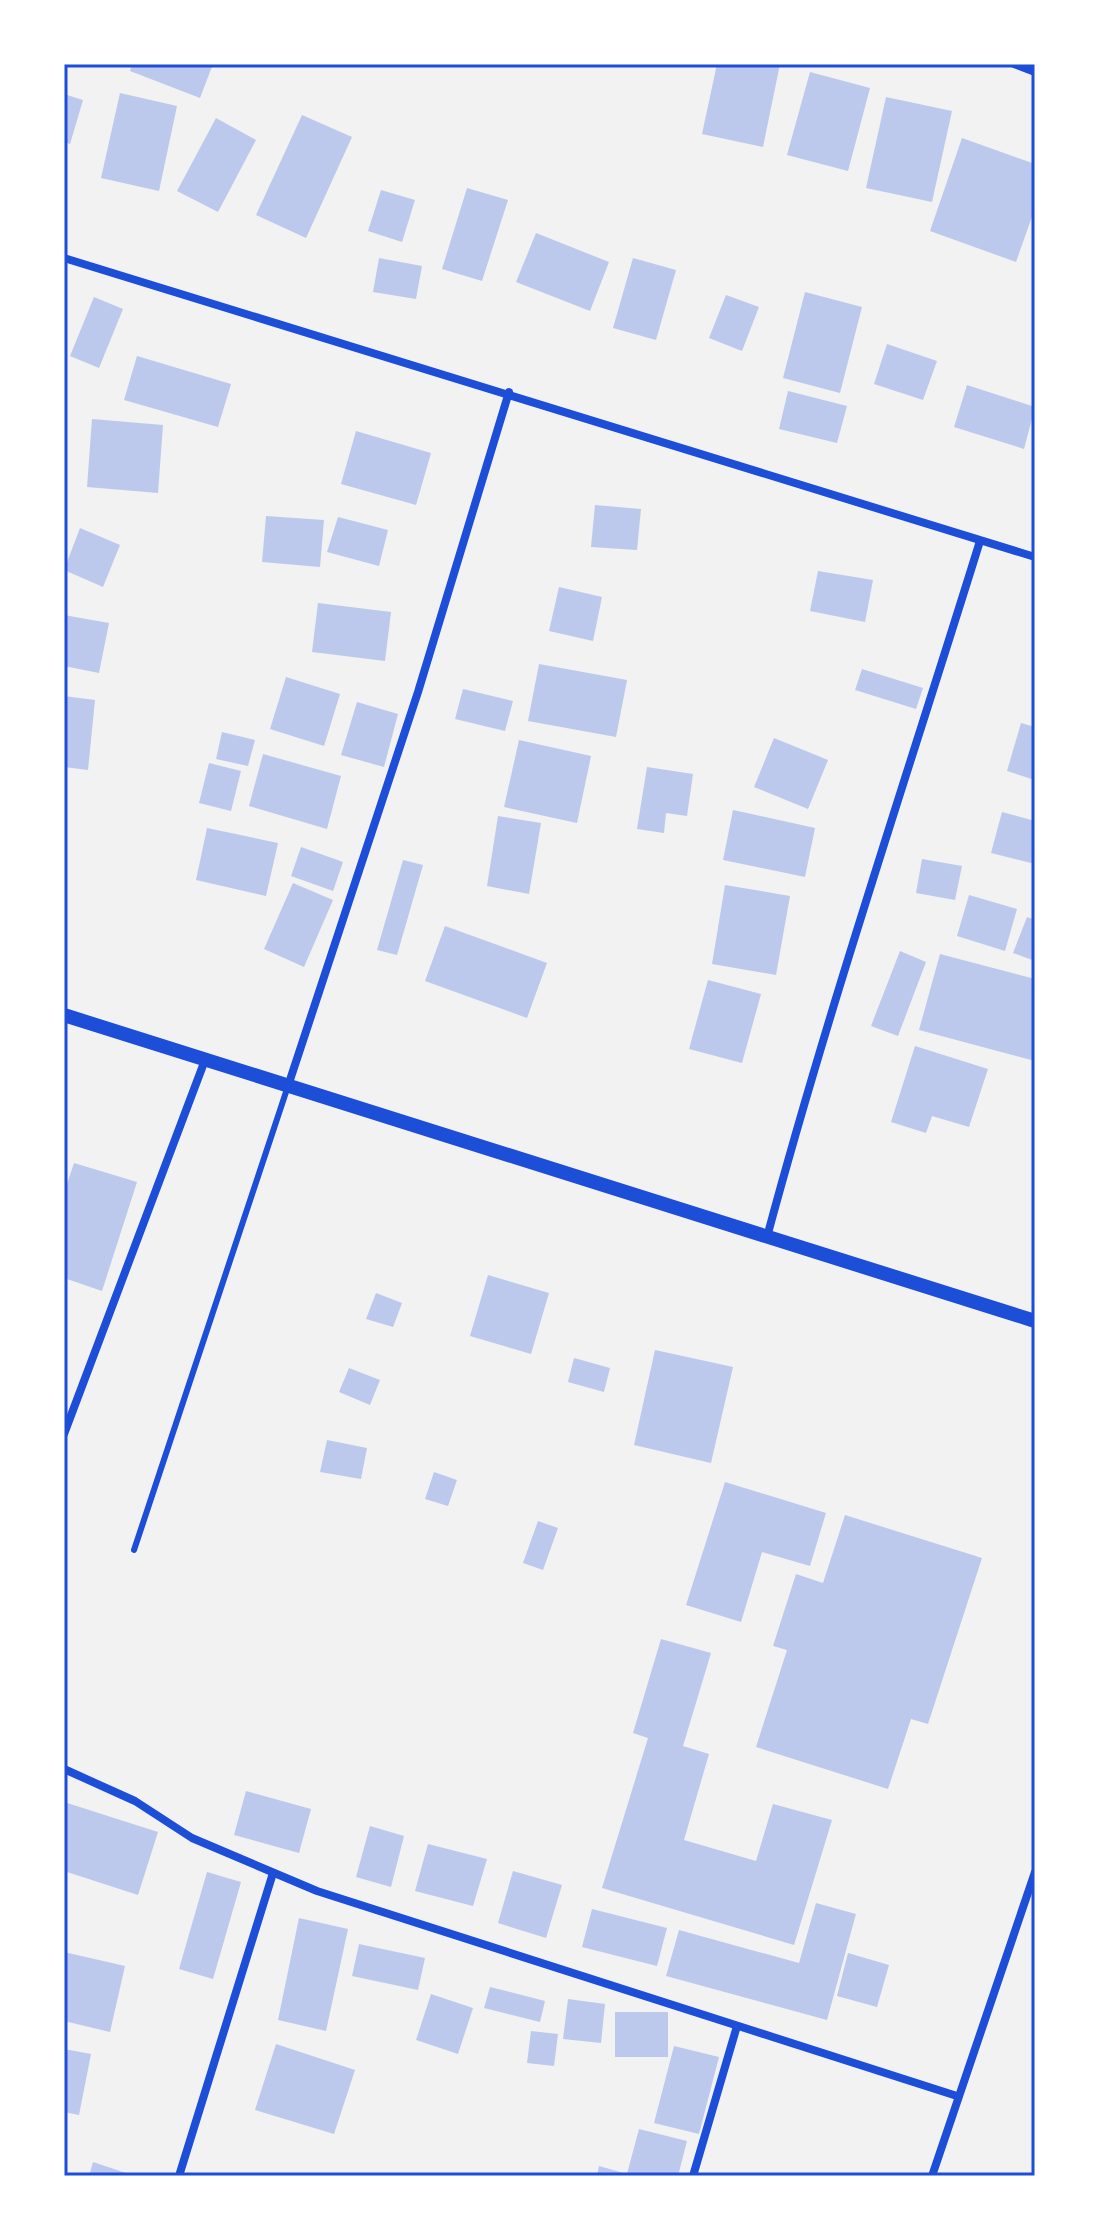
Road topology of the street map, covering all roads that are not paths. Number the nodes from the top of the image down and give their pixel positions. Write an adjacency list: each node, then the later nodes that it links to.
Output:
1 (1014, 64): 2 (street)
2 (1035, 72)
3 (64, 258): 4 (street)
4 (509, 392): 5 (street); 9 (street)
5 (980, 541): 6 (street); 10 (street)
6 (1035, 557)
7 (64, 1015): 8 (street)
8 (205, 1060): 9 (street); 12 (street)
9 (288, 1086): 10 (street); 13 (lane)
10 (766, 1237): 11 (street)
11 (1035, 1321)
12 (64, 1434)
13 (134, 1550)
14 (64, 1769): 16 (street)
15 (1035, 1872): 17 (street)
16 (273, 1873): 18 (street); 20 (street)
17 (1032, 1894): 19 (street)
18 (737, 2026): 19 (street); 21 (street)
19 (957, 2096): 22 (street)
20 (179, 2176)
21 (693, 2176)
22 (932, 2176)

